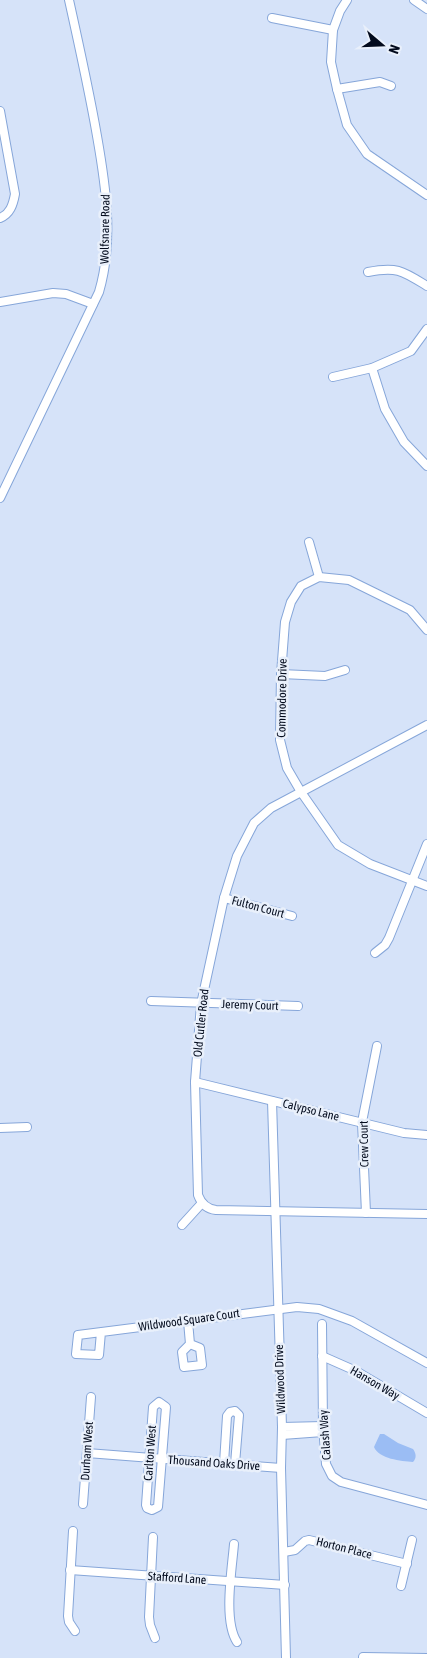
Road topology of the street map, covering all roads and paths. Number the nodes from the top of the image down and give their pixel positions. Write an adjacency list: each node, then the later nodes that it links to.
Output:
1 (69, 0): 15 (street, Wolfsnare Road)
2 (347, 0): 6 (street)
3 (414, 0): 4 (street)
4 (427, 9)
5 (272, 18): 6 (street)
6 (333, 30): 8 (street)
7 (391, 86): 8 (street)
8 (337, 89): 10 (street)
9 (0, 111): 11 (street)
10 (427, 195)
11 (0, 218)
12 (368, 272): 13 (street)
13 (427, 286)
14 (0, 302): 15 (street)
15 (93, 304): 20 (street, Wolfsnare Road)
16 (427, 329): 17 (street)
17 (372, 368): 18 (street); 19 (street)
18 (333, 377)
19 (427, 466)
20 (0, 498)
21 (309, 542): 22 (street)
22 (319, 576): 23 (street); 25 (street, Commodore Drive)
23 (427, 630)
24 (346, 670): 25 (street)
25 (281, 674): 27 (street, Commodore Drive)
26 (427, 725): 27 (street, Old Cutler Road)
27 (301, 792): 29 (street, Commodore Drive); 31 (street, Old Cutler Road)
28 (427, 844): 29 (street)
29 (413, 881): 30 (street, Commodore Drive); 33 (street)
30 (427, 886)
31 (224, 898): 32 (street, Fulton Court); 35 (street, Old Cutler Road)
32 (292, 916)
33 (375, 953)
34 (151, 1001): 35 (street, Jeremy Court)
35 (201, 1004): 36 (street, Jeremy Court); 38 (street, Old Cutler Road)
36 (298, 1006)
37 (377, 1046): 40 (street, Crew Court)
38 (195, 1082): 39 (street, Calypso Lane); 44 (street, Old Cutler Road)
39 (272, 1101): 40 (street, Calypso Lane); 45 (street, Wildwood Drive)
40 (362, 1122): 43 (street, Calypso Lane); 46 (street, Crew Court)
41 (27, 1127): 42 (street)
42 (0, 1128)
43 (427, 1135)
44 (202, 1203): 45 (street); 48 (street)
45 (275, 1211): 46 (street); 49 (street, Wildwood Drive)
46 (366, 1213): 47 (street)
47 (427, 1214)
48 (182, 1225)
49 (277, 1308): 50 (street, Wildwood Square Court); 55 (street, Wildwood Square Court); 59 (street, Wildwood Drive)
50 (188, 1321): 52 (street, Wildwood Square Court); 53 (street)
51 (322, 1324): 54 (street, Calash Way)
52 (101, 1332)
53 (190, 1344)
54 (322, 1356): 57 (street, Hanson Way); 58 (street, Calash Way)
55 (427, 1363)
56 (90, 1397): 60 (street, Durham West)
57 (427, 1413)
58 (323, 1429): 59 (street); 67 (street, Calash Way)
59 (282, 1431): 65 (street, Wildwood Drive)
60 (86, 1453): 61 (street, Thousand Oaks Drive); 66 (street, Durham West)
61 (149, 1458): 62 (street, Thousand Oaks Drive); 62 (street, Carlton West); 62 (street, Carlton West)
62 (162, 1459): 63 (street, Thousand Oaks Drive)
63 (224, 1463): 64 (street, Thousand Oaks Drive); 64 (street)
64 (235, 1464): 65 (street, Thousand Oaks Drive)
65 (281, 1468): 72 (street, Wildwood Drive)
66 (83, 1504)
67 (427, 1504)
68 (73, 1531): 74 (street)
69 (153, 1537): 75 (street)
70 (412, 1540): 73 (street)
71 (234, 1544): 76 (street)
72 (284, 1552): 73 (street, Horton Place); 77 (street, Wildwood Drive)
73 (406, 1564): 78 (street)
74 (70, 1570): 75 (street, Stafford Lane); 79 (street)
75 (150, 1576): 76 (street, Stafford Lane); 80 (street)
76 (232, 1582): 77 (street, Stafford Lane); 81 (street)
77 (285, 1585): 82 (street, Wildwood Drive)
78 (401, 1586)
79 (75, 1631)
80 (155, 1638)
81 (237, 1642)
82 (286, 1658)
83 (363, 1658): 84 (street)
84 (427, 1658)

